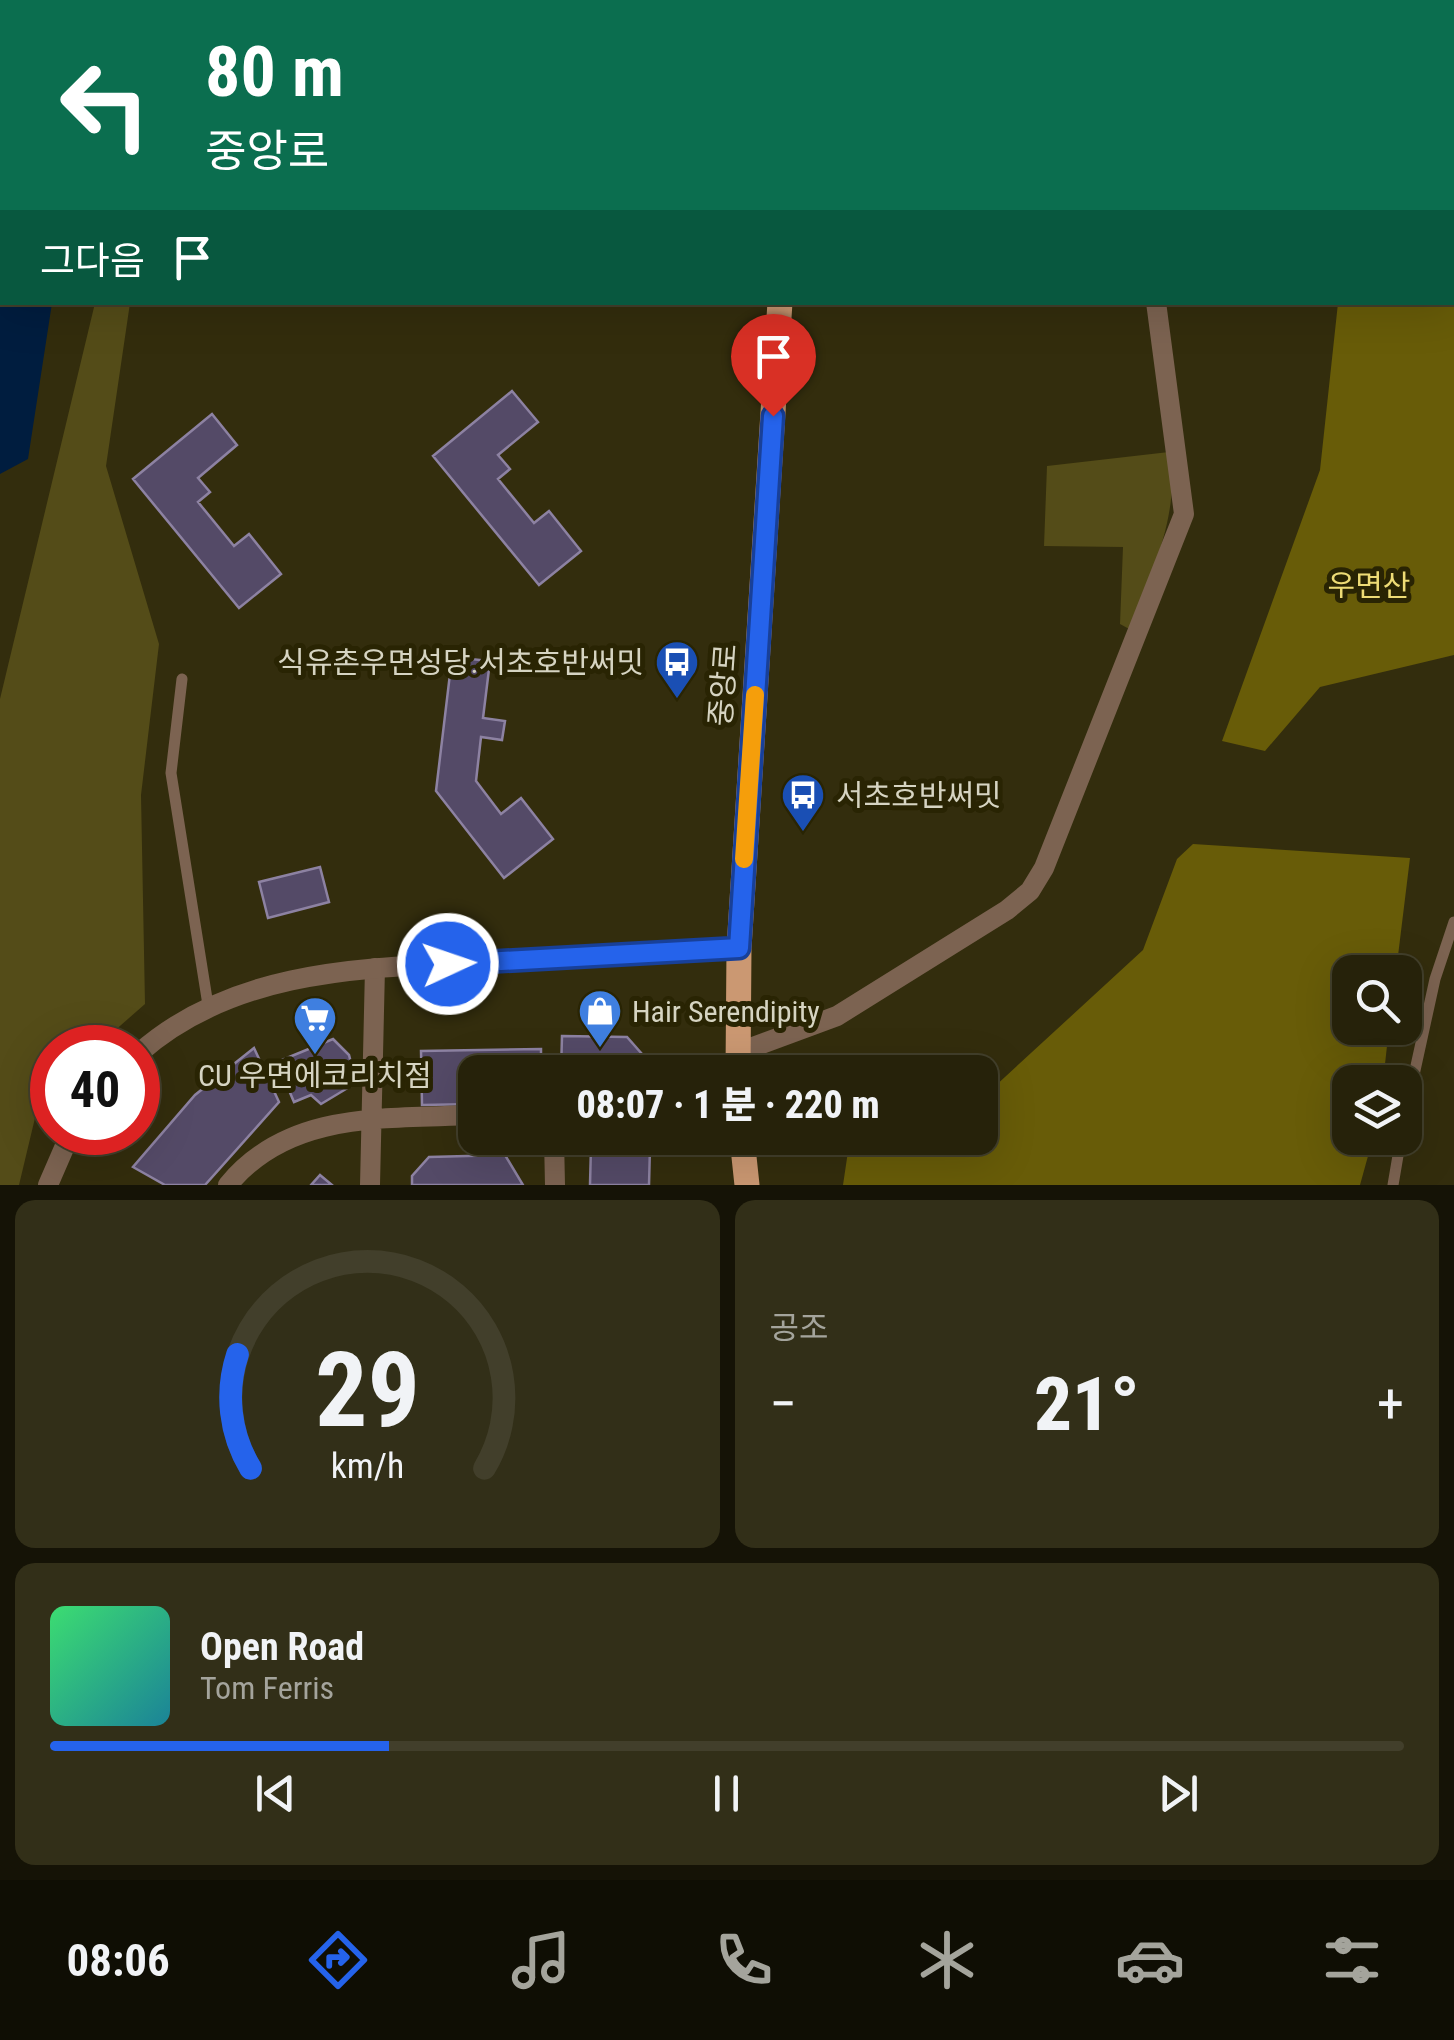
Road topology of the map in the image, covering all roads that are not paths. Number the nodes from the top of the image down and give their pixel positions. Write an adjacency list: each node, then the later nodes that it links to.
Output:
1 (780, 305): 5 (main road, 중앙로)
2 (1156, 305): 10 (street)
3 (182, 679): 7 (lane)
4 (1454, 922): 11 (lane)
5 (739, 948): 6 (street); 9 (main road, 중앙로)
6 (375, 968): 7 (street); 13 (street)
7 (208, 1005): 8 (street)
8 (160, 1039)
9 (738, 1055)
10 (755, 1055)
11 (1416, 1065)
12 (458, 1117): 13 (street)
13 (371, 1120): 19 (street); 20 (street)
14 (61, 1155): 18 (street)
15 (554, 1155): 21 (street)
16 (744, 1155): 22 (main road)
17 (1398, 1155): 23 (lane)
18 (48, 1185)
19 (228, 1185)
20 (370, 1185)
21 (555, 1185)
22 (748, 1185)
23 (1393, 1185)

